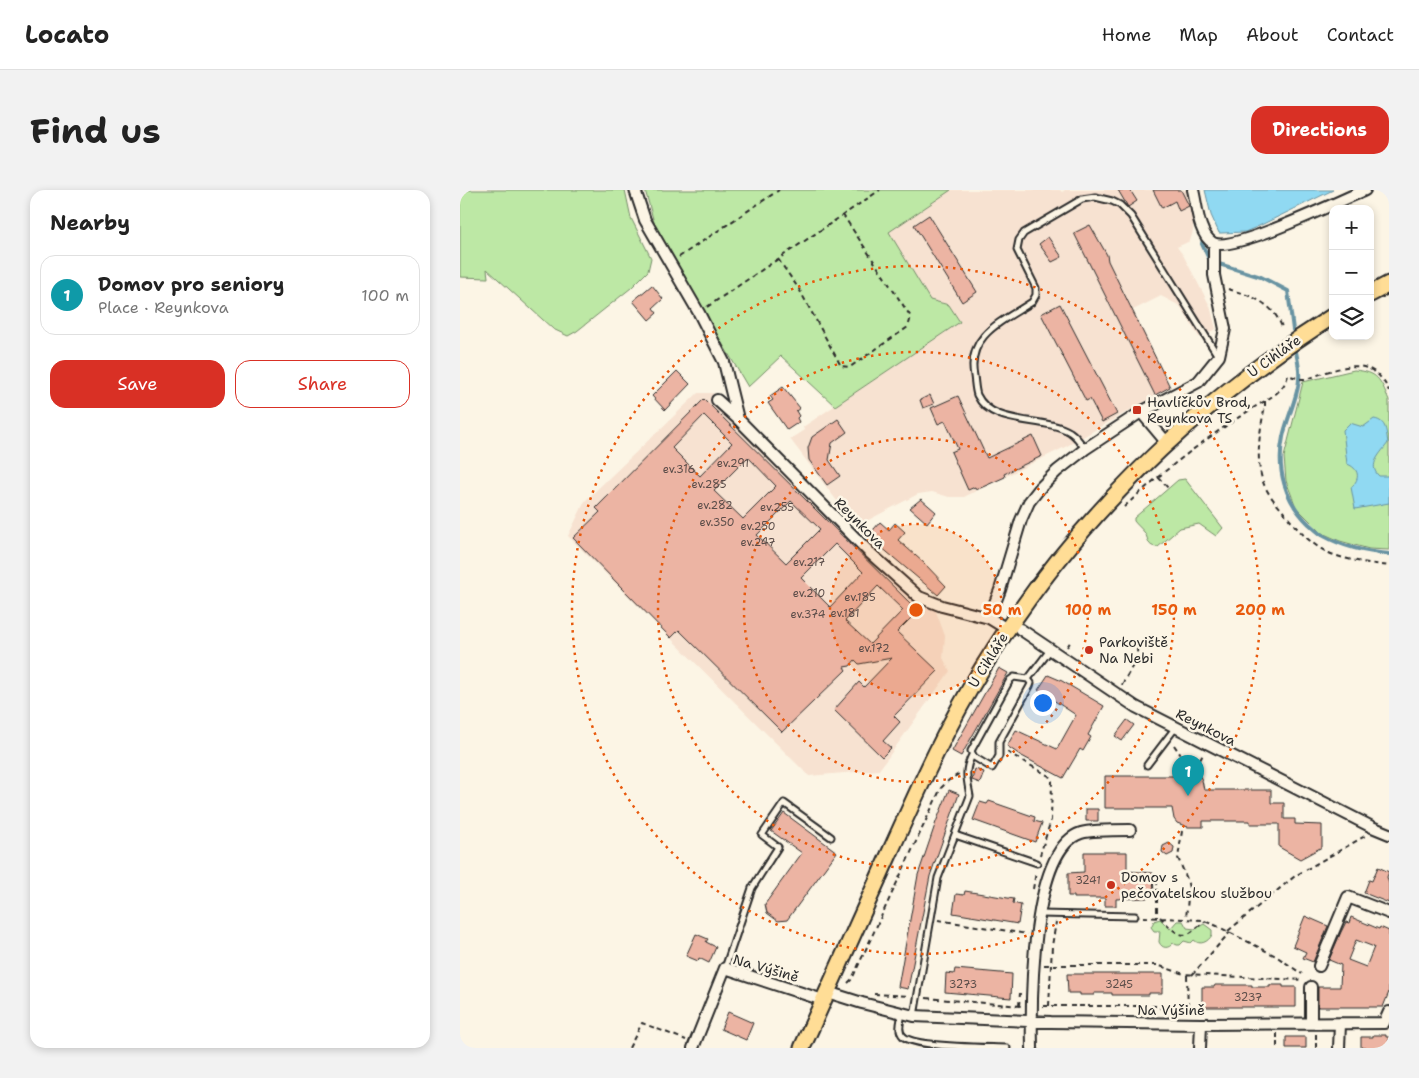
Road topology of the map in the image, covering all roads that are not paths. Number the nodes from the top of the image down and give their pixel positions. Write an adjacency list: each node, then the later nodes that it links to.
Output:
1 (635, 190): 11 (street)
2 (1193, 190): 4 (street)
3 (1366, 190): 4 (street)
4 (1214, 244): 8 (street)
5 (1389, 284): 6 (main road)
6 (1374, 292)
7 (1329, 319): 12 (main road, U Cihláře)
8 (1219, 356): 10 (street); 13 (lane)
9 (717, 400): 11 (street, Reynkova)
10 (1141, 412): 12 (street); 13 (street)
11 (738, 419): 14 (street, Reynkova)
12 (1167, 443): 15 (main road, U Cihláře)
13 (1085, 449): 14 (street)
14 (989, 618): 15 (street, Reynkova)
15 (1013, 629): 16 (street, Reynkova); 32 (main road, U Cihláře)
16 (1050, 649): 17 (lane); 18 (street, Reynkova)
17 (1028, 679): 19 (lane); 19 (lane)
18 (1176, 727): 20 (lane); 22 (street, Reynkova)
19 (972, 755): 23 (lane)
20 (1147, 765)
21 (1130, 830): 27 (street)
22 (1387, 831)
23 (955, 835): 25 (lane); 35 (lane)
24 (831, 837): 30 (lane)
25 (1037, 863)
26 (1389, 913): 29 (street)
27 (1040, 914): 28 (lane); 36 (street)
28 (1135, 916)
29 (1319, 966)
30 (725, 968): 32 (street, Na Výšině); 40 (street, Na Výšině)
31 (1307, 987): 37 (street)
32 (825, 996): 34 (street, Na Výšině); 42 (main road, U Cihláře)
33 (1389, 1012): 39 (street, Na Výšině)
34 (903, 1013): 35 (street, Na Výšině); 41 (lane)
35 (914, 1016): 36 (street, Na Výšině)
36 (1032, 1022): 38 (street, Na Výšině); 44 (street)
37 (1311, 1022): 38 (street, Na Výšině); 39 (street, Na Výšině)
38 (1201, 1024): 45 (street)
39 (1340, 1024): 46 (street)
40 (694, 1046)
41 (922, 1046): 43 (lane)
42 (802, 1048)
43 (1007, 1048)
44 (1032, 1048)
45 (1200, 1048)
46 (1339, 1048)

